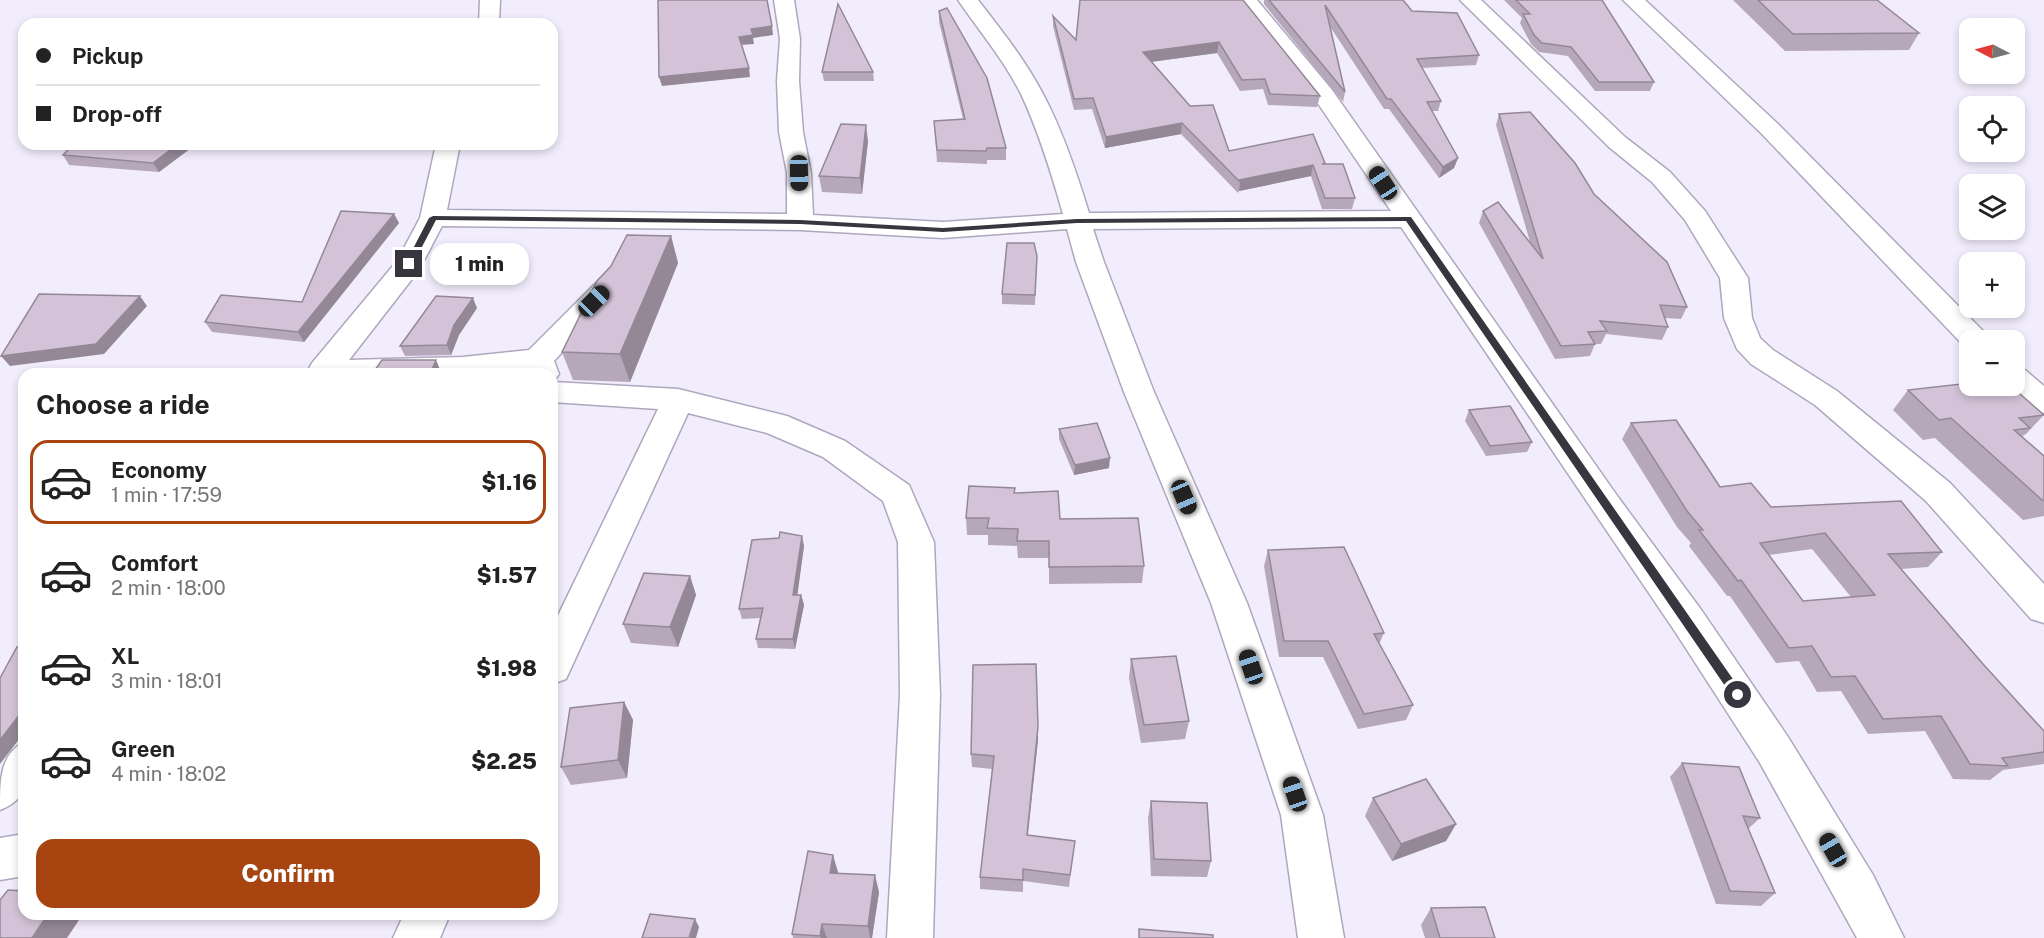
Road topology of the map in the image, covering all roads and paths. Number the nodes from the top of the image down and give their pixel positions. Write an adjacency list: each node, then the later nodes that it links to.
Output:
1 (490, 0): 7 (street)
2 (784, 0): 13 (street)
3 (968, 0): 12 (street)
4 (1247, 0): 10 (street)
5 (1470, 0): 22 (street)
6 (1633, 0): 14 (street)
7 (489, 18)
8 (447, 150): 9 (street)
9 (433, 218): 11 (street); 16 (street)
10 (1408, 219): 12 (street); 32 (street)
11 (641, 220): 13 (street); 15 (street)
12 (1077, 221): 13 (street); 31 (street)
13 (800, 222)
14 (1966, 330)
15 (541, 366): 17 (street)
16 (325, 368)
17 (435, 368)
18 (2025, 386): 21 (street)
19 (558, 392): 20 (street)
20 (678, 400): 23 (street); 30 (street)
21 (2044, 402)
22 (2044, 608)
23 (558, 655)
24 (18, 768): 25 (street)
25 (0, 791)
26 (18, 856): 27 (street)
27 (0, 859)
28 (424, 920): 29 (street)
29 (416, 938)
30 (910, 938)
31 (1321, 938)
32 (1881, 938)

